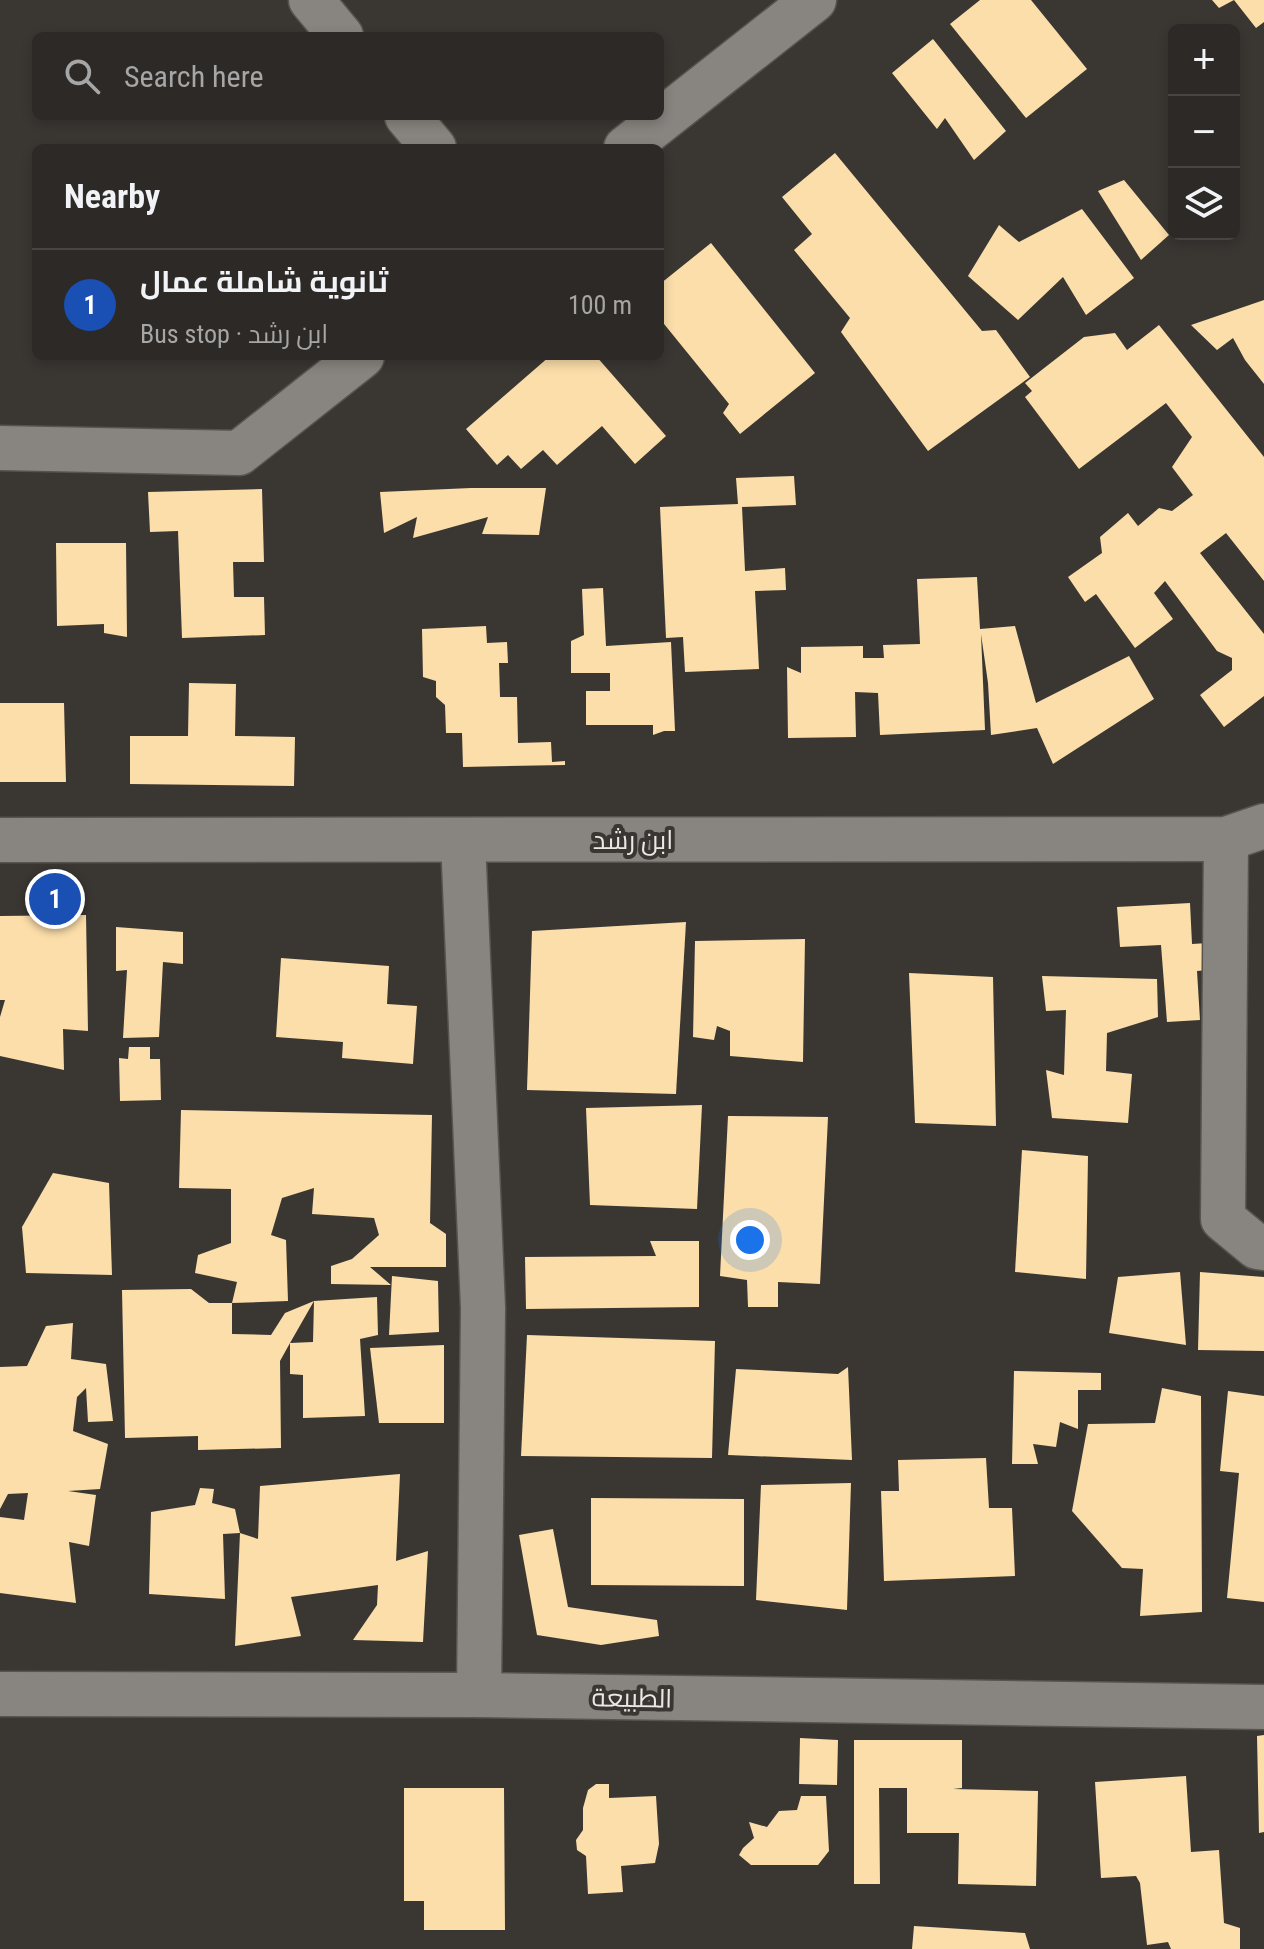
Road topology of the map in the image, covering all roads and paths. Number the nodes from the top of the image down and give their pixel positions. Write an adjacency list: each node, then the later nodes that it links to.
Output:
1 (311, 0): 3 (street)
2 (814, 0): 4 (street)
3 (338, 32)
4 (664, 118)
5 (410, 120): 7 (street)
6 (662, 120): 8 (street)
7 (431, 144)
8 (631, 144)
9 (357, 360): 10 (street)
10 (0, 448)
11 (1245, 833): 13 (street, ابن رشد); 14 (street)
12 (0, 840): 13 (street, ابن رشد)
13 (463, 840): 16 (street)
14 (1264, 1248)
15 (0, 1694): 16 (street, الطبيعة)
16 (479, 1695): 17 (street, الطبيعة)
17 (1264, 1707)

